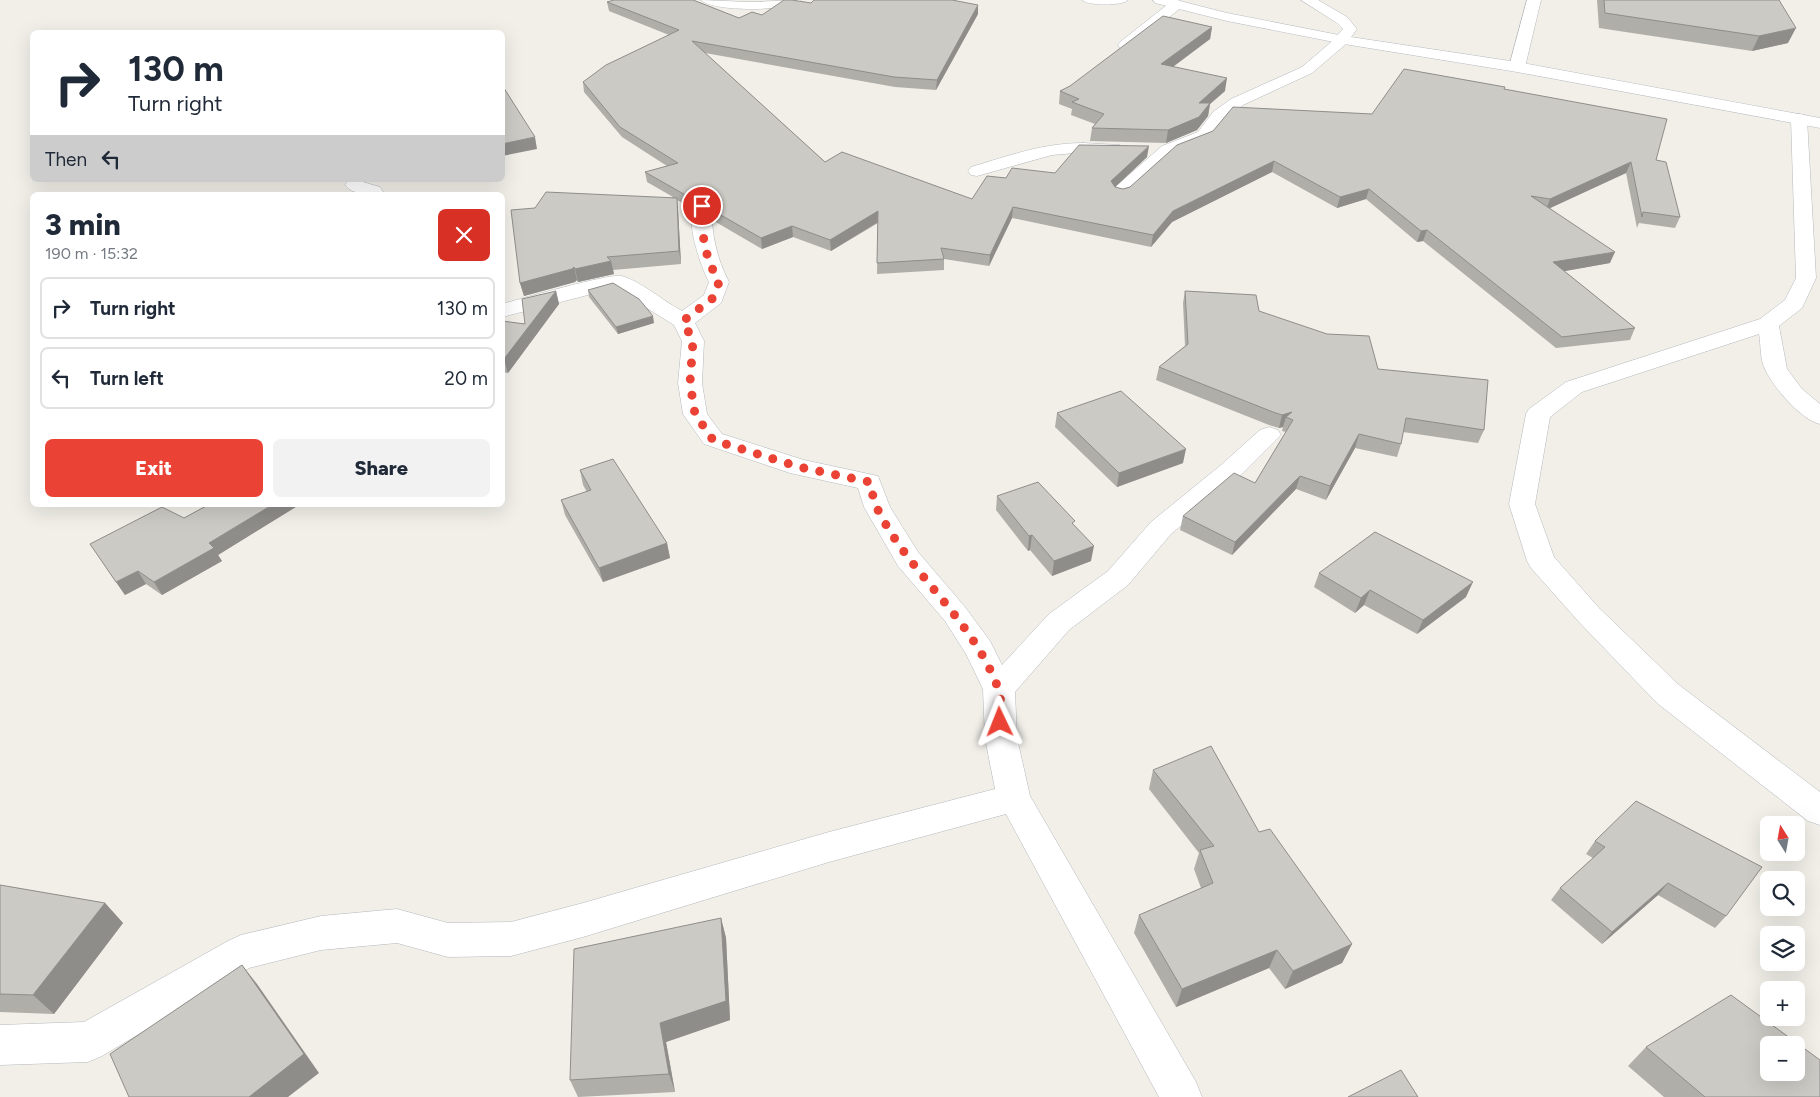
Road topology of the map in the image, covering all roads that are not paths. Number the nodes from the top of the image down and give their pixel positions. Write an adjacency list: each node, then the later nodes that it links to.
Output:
1 (708, 0): 2 (street)
2 (794, 0)
3 (1089, 0): 4 (street)
4 (1121, 0)
5 (1160, 0): 8 (street)
6 (1308, 0): 9 (street)
7 (1534, 0): 11 (street)
8 (1177, 4): 9 (street); 10 (street)
9 (1344, 40): 11 (street); 14 (street)
10 (1116, 52)
11 (1517, 67): 12 (street)
12 (1799, 119): 13 (street); 22 (street)
13 (1820, 123)
14 (1168, 150): 15 (street); 18 (street)
15 (977, 172)
16 (354, 186): 17 (street)
17 (374, 192)
18 (1121, 192)
19 (702, 206): 21 (street)
20 (505, 310): 21 (street)
21 (683, 321): 25 (street)
22 (1768, 324): 23 (street); 27 (street)
23 (1820, 417)
24 (1269, 435): 25 (street)
25 (999, 690): 26 (street)
26 (1014, 798): 28 (street); 29 (street)
27 (1820, 811)
28 (0, 1045)
29 (1181, 1097)

